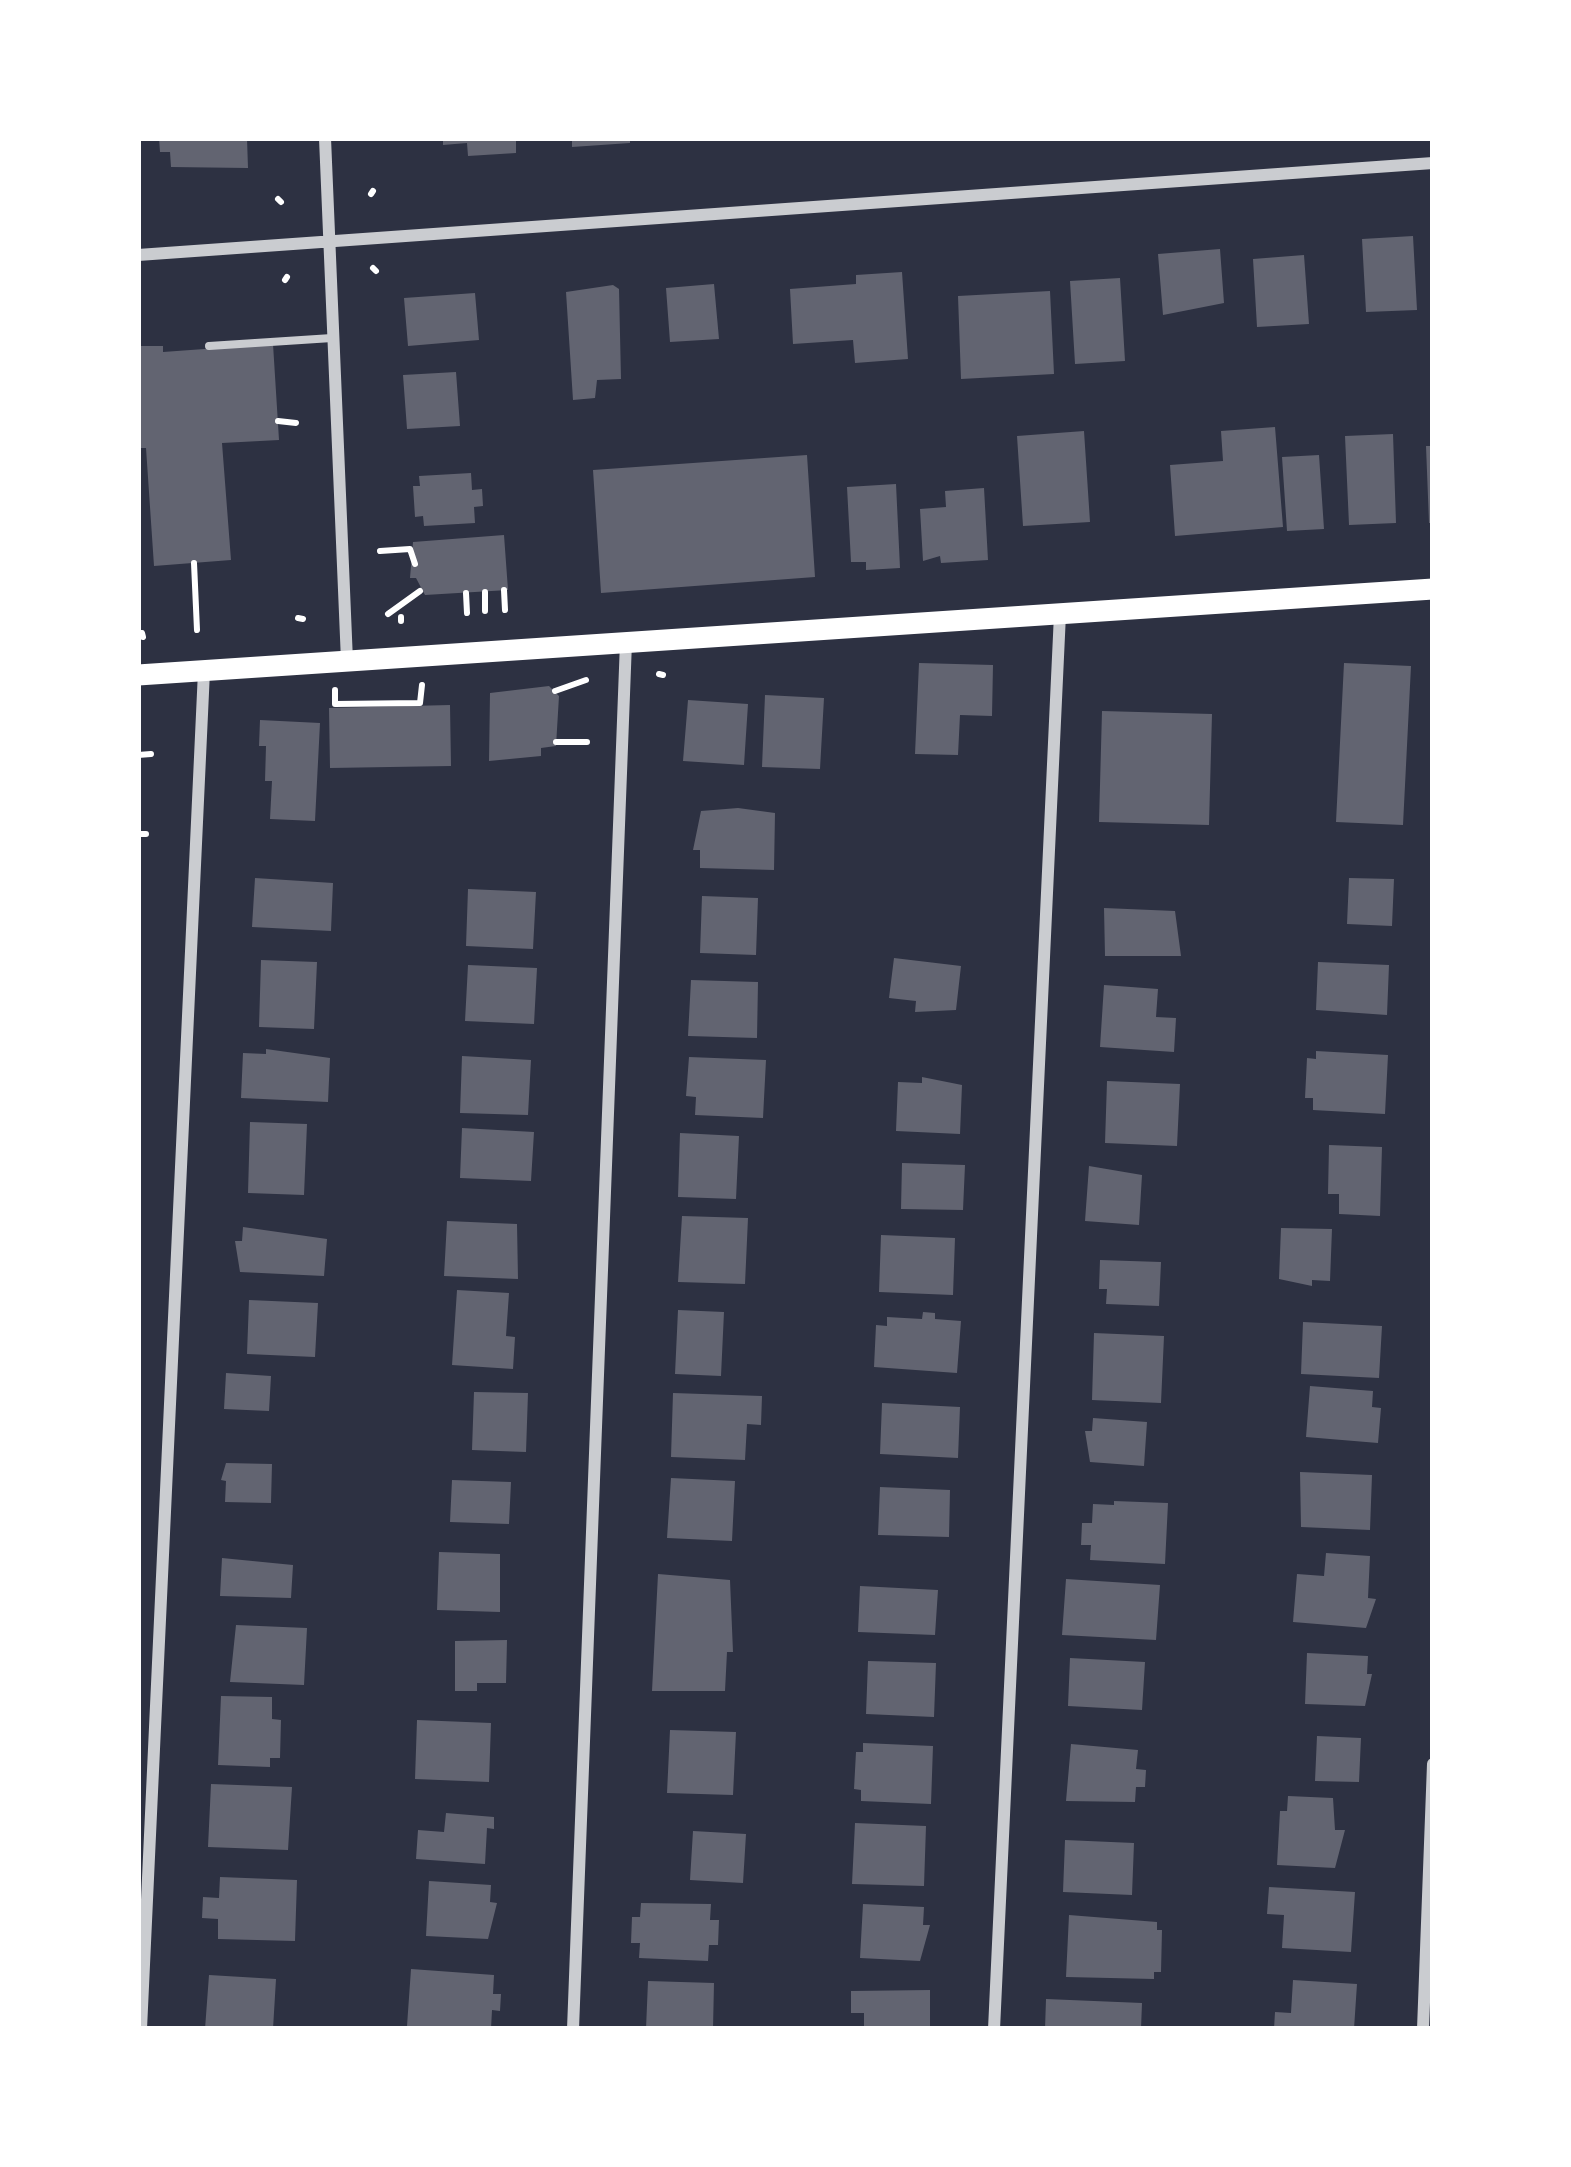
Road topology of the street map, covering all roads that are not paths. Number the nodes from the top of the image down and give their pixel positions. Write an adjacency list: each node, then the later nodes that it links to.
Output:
1 (325, 138): 3 (street)
2 (1433, 163): 3 (street)
3 (329, 241): 4 (street); 5 (street)
4 (138, 255)
5 (334, 338): 6 (lane); 10 (street)
6 (209, 346)
7 (1433, 589): 8 (main road)
8 (1060, 614): 9 (main road); 16 (street)
9 (626, 642): 10 (main road); 15 (street)
10 (347, 661): 11 (main road)
11 (203, 671): 12 (main road); 14 (street)
12 (138, 676)
13 (1433, 1764): 17 (street)
14 (141, 2029)
15 (573, 2029)
16 (994, 2029)
17 (1423, 2029)

